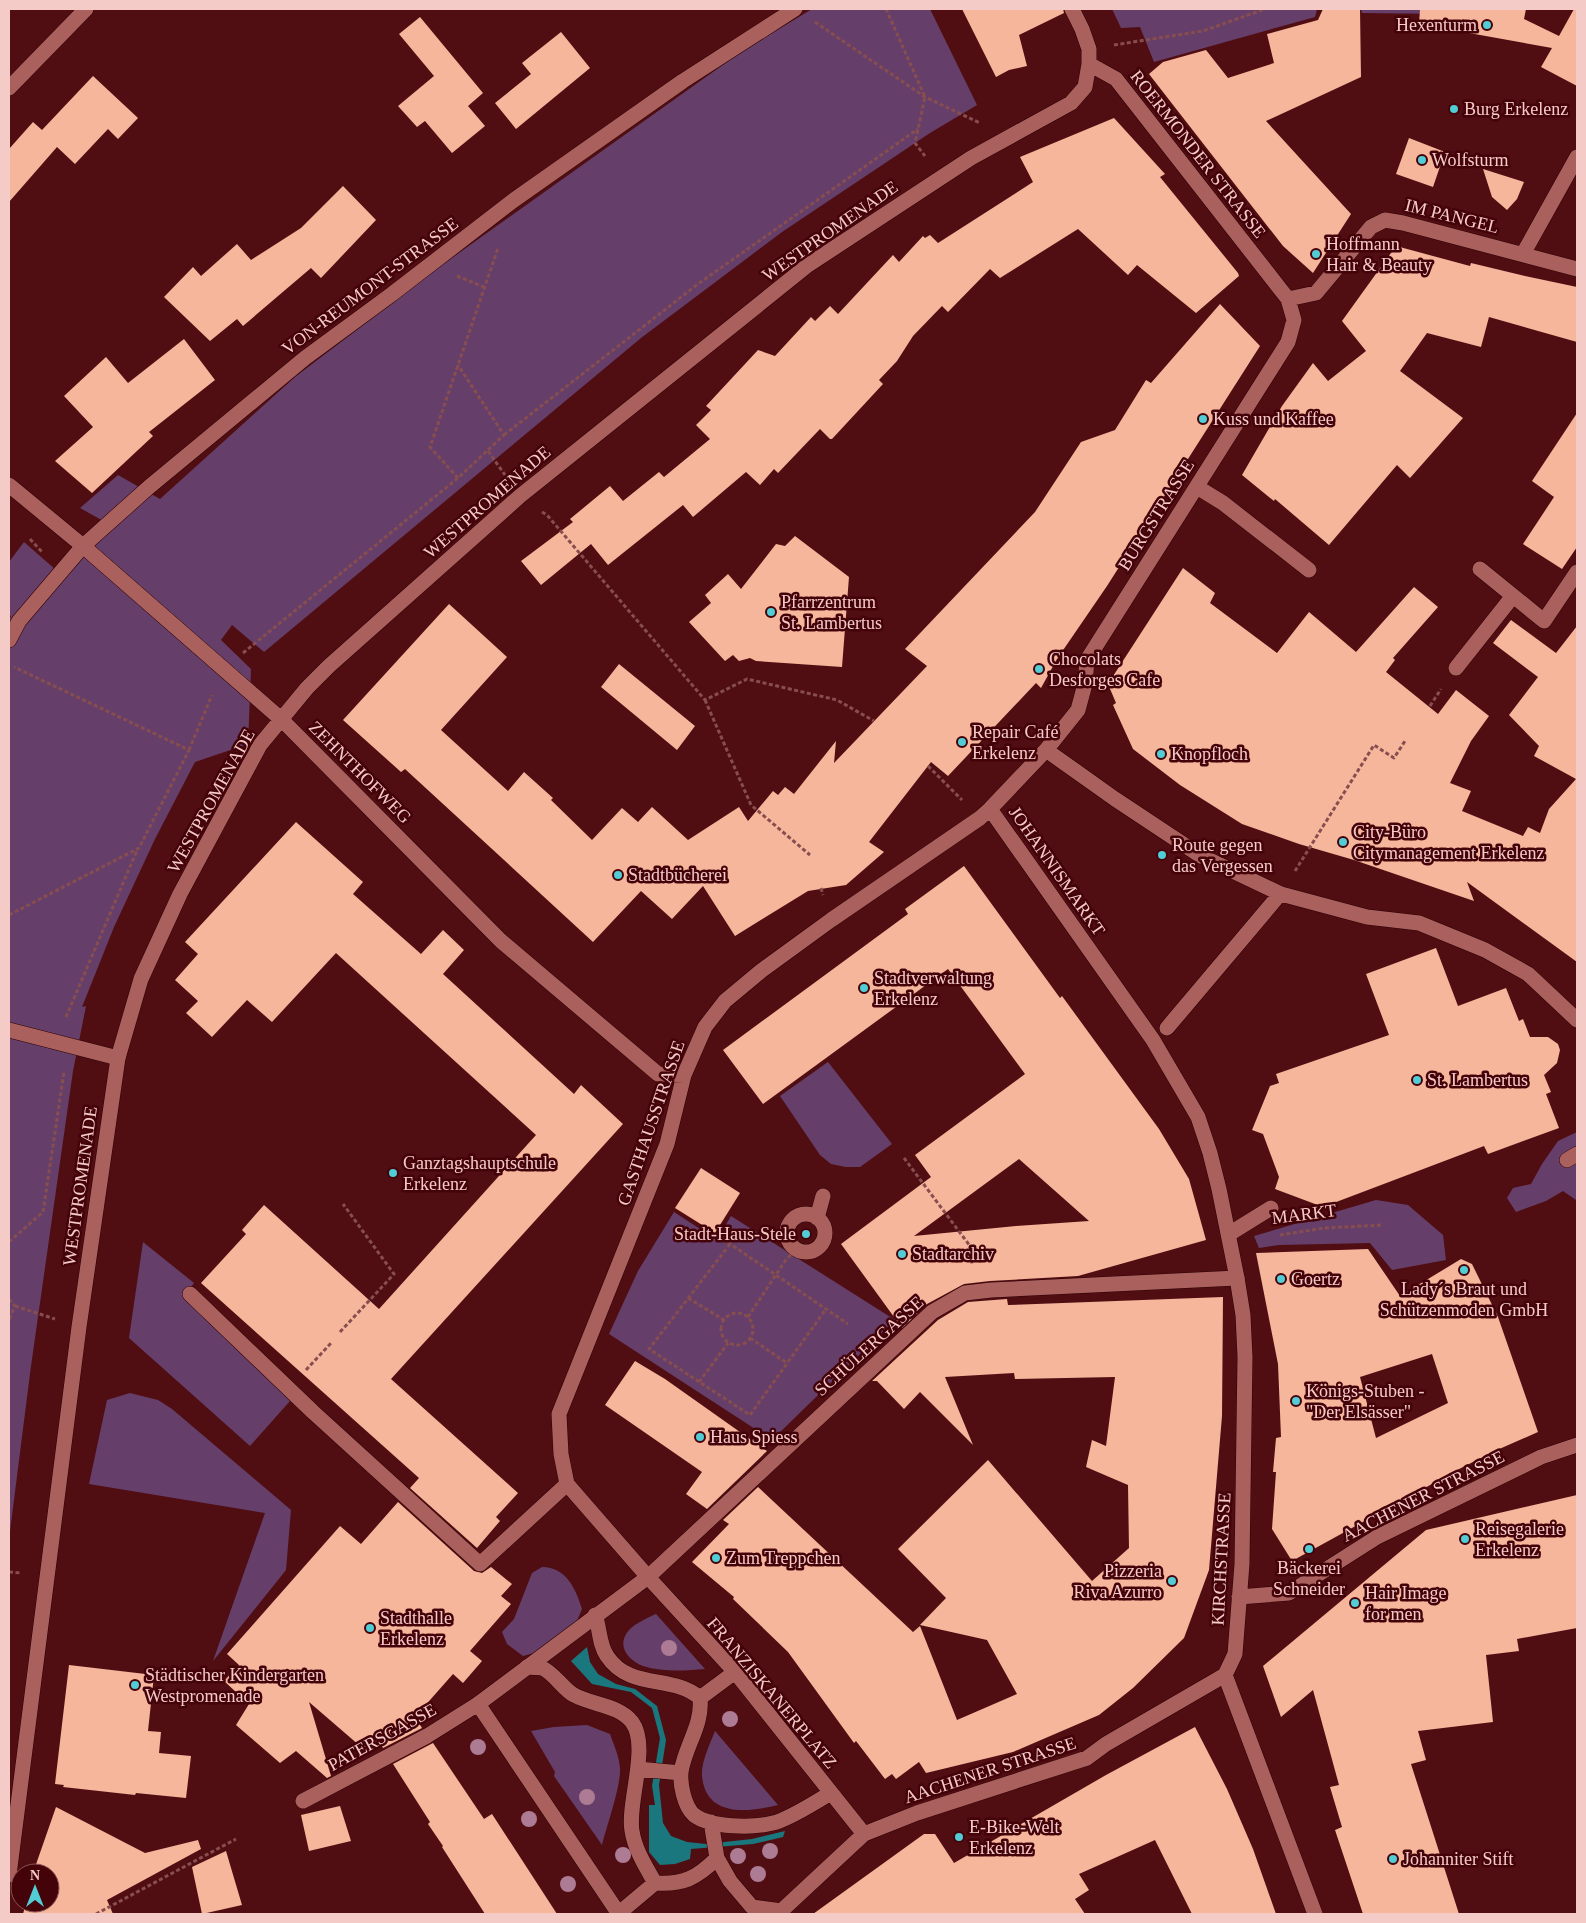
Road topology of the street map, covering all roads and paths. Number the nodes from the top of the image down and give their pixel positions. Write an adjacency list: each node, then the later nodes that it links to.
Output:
1 (86, 9): 8 (street)
2 (795, 9): 25 (street, VON-REUMONT-STRASSE)
3 (886, 9): 9 (path)
4 (1072, 9): 7 (street)
5 (1265, 9): 7 (path)
6 (812, 20): 9 (path)
7 (1089, 57): 11 (street, WESTPROMENADE); 17 (street, ROERMONDER STRASSE)
8 (9, 88)
9 (924, 97): 10 (path); 11 (path)
10 (918, 129): 13 (path); 19 (path)
11 (1010, 137): 13 (street, WESTPROMENADE)
12 (1577, 157): 15 (street)
13 (940, 178): 23 (street, WESTPROMENADE)
14 (499, 243): 18 (path)
15 (1524, 254): 16 (street, IM PANGEL); 17 (street, IM PANGEL)
16 (1577, 269)
17 (1288, 299): 22 (street, BURGSTRASSE)
18 (458, 365): 19 (path); 20 (path)
19 (504, 435): 20 (path)
20 (458, 478): 34 (path)
21 (9, 485): 25 (street, ZEHNTHOFWEG)
22 (1196, 487): 26 (street); 40 (street, BURGSTRASSE)
23 (520, 496): 35 (path); 36 (street, WESTPROMENADE)
24 (23, 533): 28 (path)
25 (83, 546): 28 (street, VON-REUMONT-STRASSE); 34 (street, ZEHNTHOFWEG)
26 (1308, 570)
27 (1480, 570): 30 (street)
28 (61, 571): 31 (street, VON-REUMONT-STRASSE)
29 (1577, 572): 30 (street)
30 (1513, 596): 33 (street)
31 (9, 640)
32 (9, 664): 39 (path)
33 (1456, 668)
34 (223, 669): 36 (street, ZEHNTHOFWEG); 39 (path)
35 (705, 700): 37 (path); 44 (path)
36 (282, 720): 51 (street, WESTPROMENADE); 52 (street, ZEHNTHOFWEG)
37 (874, 722)
38 (1405, 741): 45 (path)
39 (189, 750): 43 (path)
40 (1046, 750): 42 (street, JOHANNISMARKT); 45 (street)
41 (928, 766): 42 (path)
42 (985, 814): 52 (street, GASTHAUSSTRASSE); 54 (street, JOHANNISMARKT)
43 (139, 848): 46 (path); 50 (path)
44 (810, 855)
45 (1278, 897): 47 (street); 48 (street)
46 (9, 915)
47 (1577, 1020)
48 (1167, 1028)
49 (9, 1030): 50 (street)
50 (62, 1043): 51 (street); 63 (path)
51 (118, 1058): 78 (street, WESTPROMENADE)
52 (684, 1075): 87 (street, GASTHAUSSTRASSE)
53 (904, 1158): 68 (path)
54 (1219, 1189): 60 (street, KIRCHSTRASSE)
55 (824, 1196): 58 (street)
56 (343, 1204): 79 (path)
57 (1271, 1208): 60 (street)
58 (817, 1218): 65 (street); 65 (street)
59 (1383, 1225): 62 (path, MARKT)
60 (1229, 1234): 67 (street, KIRCHSTRASSE)
61 (717, 1235): 64 (path)
62 (1279, 1236)
63 (9, 1242)
64 (730, 1244): 66 (path); 70 (path)
65 (796, 1249): 66 (path)
66 (777, 1275): 73 (path); 74 (path)
67 (1237, 1278): 68 (street, SCHÜLERGASSE); 89 (street, KIRCHSTRASSE)
68 (975, 1292): 88 (street, SCHÜLERGASSE)
69 (190, 1294): 85 (street)
70 (688, 1298): 76 (path); 84 (path)
71 (9, 1299): 72 (path)
72 (15, 1306): 75 (path); 78 (path)
73 (826, 1309): 77 (path); 83 (path)
74 (748, 1317): 76 (path); 80 (path)
75 (9, 1320)
76 (724, 1320): 81 (path)
77 (848, 1324)
78 (79, 1327): 104 (street, WESTPROMENADE)
79 (340, 1332)
80 (750, 1338): 81 (path); 83 (path)
81 (728, 1342): 84 (path)
82 (331, 1343): 85 (path)
83 (787, 1363): 84 (path)
84 (699, 1382)
85 (288, 1389): 87 (street)
86 (1577, 1445): 89 (street, AACHENER STRASSE)
87 (567, 1484): 88 (street, GASTHAUSSTRASSE)
88 (648, 1577): 90 (street, SCHÜLERGASSE); 92 (street, FRANZISKANERPLATZ)
89 (1239, 1597): 93 (street, KIRCHSTRASSE)
90 (595, 1615): 91 (street, PATERSGASSE); 94 (street)
91 (527, 1668): 95 (street, PATERSGASSE); 96 (street)
92 (735, 1672): 94 (street); 98 (street, FRANZISKANERPLATZ)
93 (1225, 1675): 101 (street, AACHENER STRASSE); 109 (street)
94 (700, 1698): 97 (street)
95 (478, 1704): 99 (street, PATERSGASSE); 108 (street)
96 (638, 1769): 97 (street); 105 (street)
97 (681, 1773): 100 (street)
98 (831, 1793): 100 (street); 101 (street, FRANZISKANERPLATZ)
99 (303, 1801)
100 (711, 1822): 103 (street)
101 (864, 1834): 106 (street, AACHENER STRASSE)
102 (236, 1839): 107 (path)
103 (715, 1850): 105 (street); 106 (street)
104 (9, 1875)
105 (655, 1883): 108 (street)
106 (782, 1913)
107 (96, 1914)
108 (619, 1914)
109 (1315, 1914)

